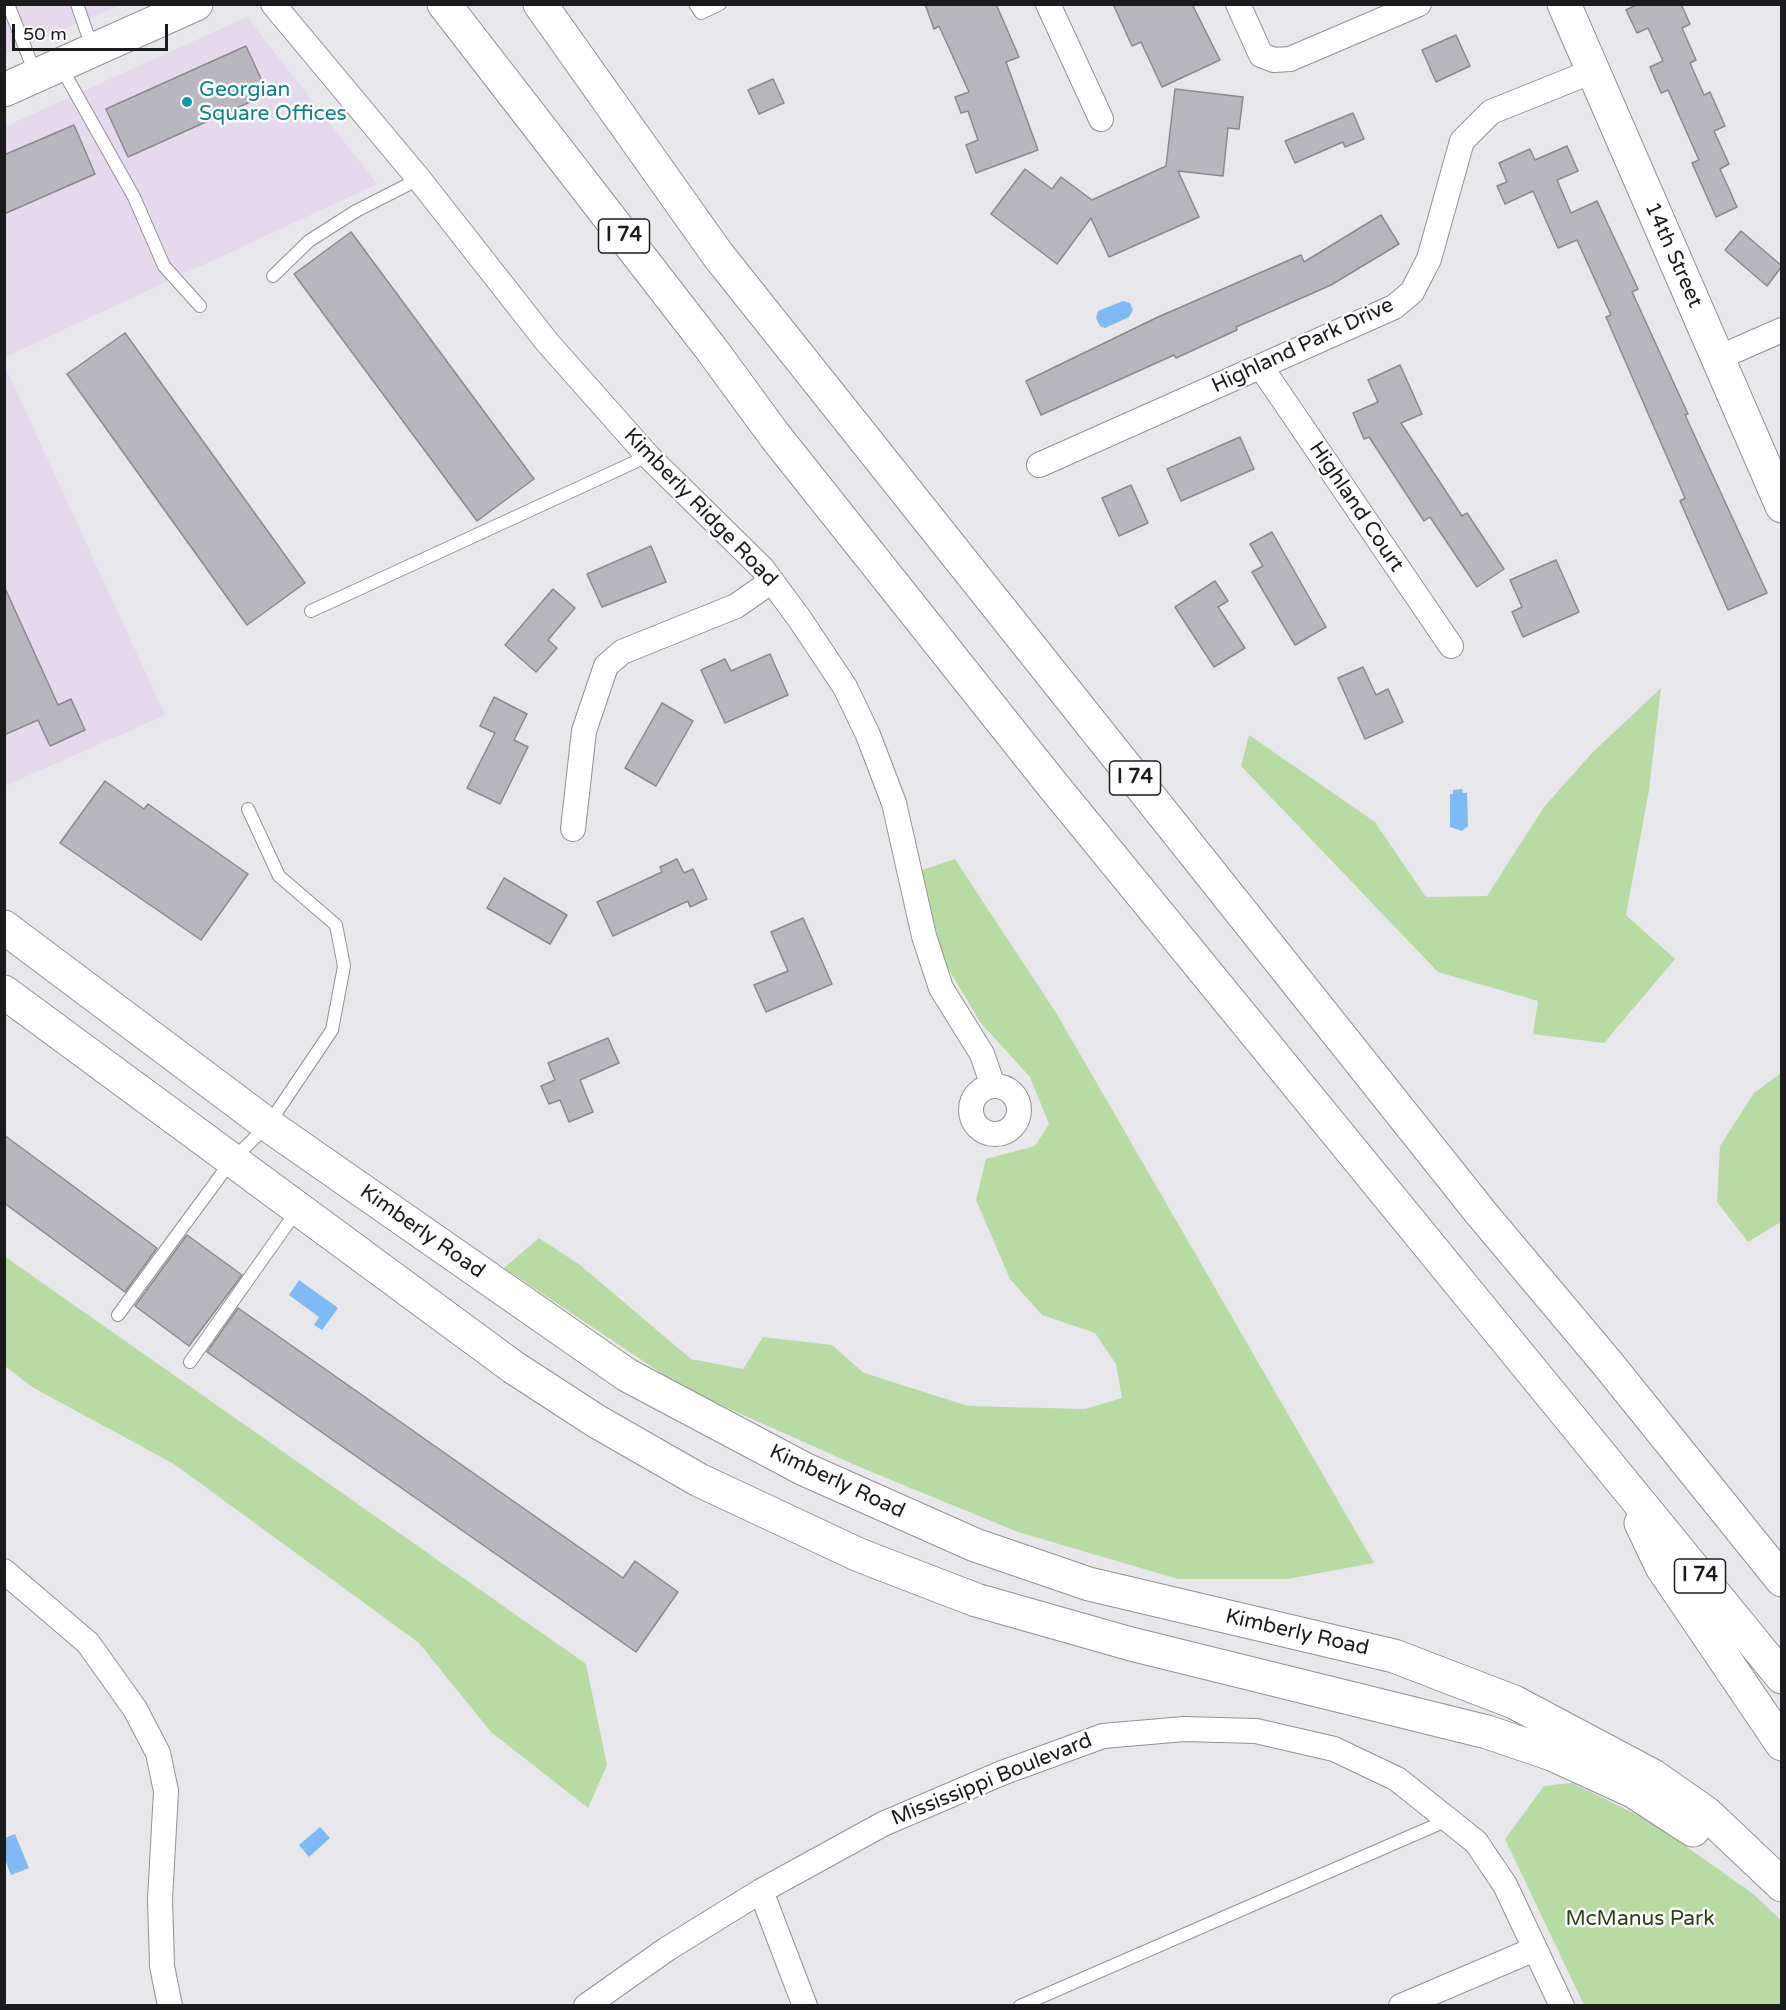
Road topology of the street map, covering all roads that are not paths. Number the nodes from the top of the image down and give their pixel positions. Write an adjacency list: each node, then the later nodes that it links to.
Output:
1 (8, 4): 15 (lane)
2 (77, 4): 13 (lane)
3 (196, 4): 13 (main road)
4 (273, 4): 18 (street, Kimberly Ridge Road)
5 (445, 4): 40 (main road, I 74)
6 (540, 4): 41 (main road, I 74)
7 (695, 4): 8 (lane)
8 (720, 4)
9 (1048, 4): 17 (street)
10 (1238, 4): 11 (street)
11 (1419, 4)
12 (1564, 4): 14 (main road, 14th Street)
13 (94, 51): 15 (main road)
14 (1593, 70): 22 (main road, 14th Street); 23 (street, Highland Park Drive)
15 (49, 71): 16 (main road); 20 (lane)
16 (4, 90)
17 (1101, 119)
18 (419, 179): 19 (lane); 24 (street, Kimberly Ridge Road)
19 (273, 276)
20 (200, 306)
21 (1782, 330): 22 (street)
22 (1718, 358): 26 (main road, 14th Street)
23 (1261, 367): 25 (street, Highland Park Drive); 29 (street, Highland Court)
24 (648, 456): 27 (street, Kimberly Ridge Road); 28 (lane)
25 (1039, 465)
26 (1782, 506)
27 (772, 581): 31 (street); 34 (street, Kimberly Ridge Road)
28 (311, 611)
29 (1451, 646)
30 (248, 809): 35 (lane)
31 (573, 829)
32 (4, 927): 35 (main road, Kimberly Road)
33 (4, 992): 36 (main road, Kimberly Road)
34 (993, 1086)
35 (268, 1125): 36 (lane); 48 (main road, Kimberly Road)
36 (232, 1160): 37 (main road, Kimberly Road); 38 (lane)
37 (298, 1209): 39 (lane); 48 (main road, Kimberly Road)
38 (118, 1315)
39 (190, 1362)
40 (1619, 1475): 45 (main road, I 74); 46 (main road)
41 (1747, 1538): 42 (main road); 44 (main road, I 74)
42 (1782, 1569)
43 (4, 1571): 52 (street)
44 (1782, 1580)
45 (1782, 1677)
46 (1782, 1744)
47 (1450, 1819): 50 (street, Mississippi Boulevard); 51 (street, Mississippi Boulevard); 55 (lane)
48 (1754, 1860): 49 (main road, Kimberly Road)
49 (1782, 1886)
50 (761, 1891): 53 (street, Mississippi Boulevard); 54 (street)
51 (1535, 1949): 56 (street); 57 (street, Mississippi Boulevard)
52 (170, 2006)
53 (586, 2006)
54 (805, 2006)
55 (1020, 2006)
56 (1401, 2006)
57 (1562, 2006)

